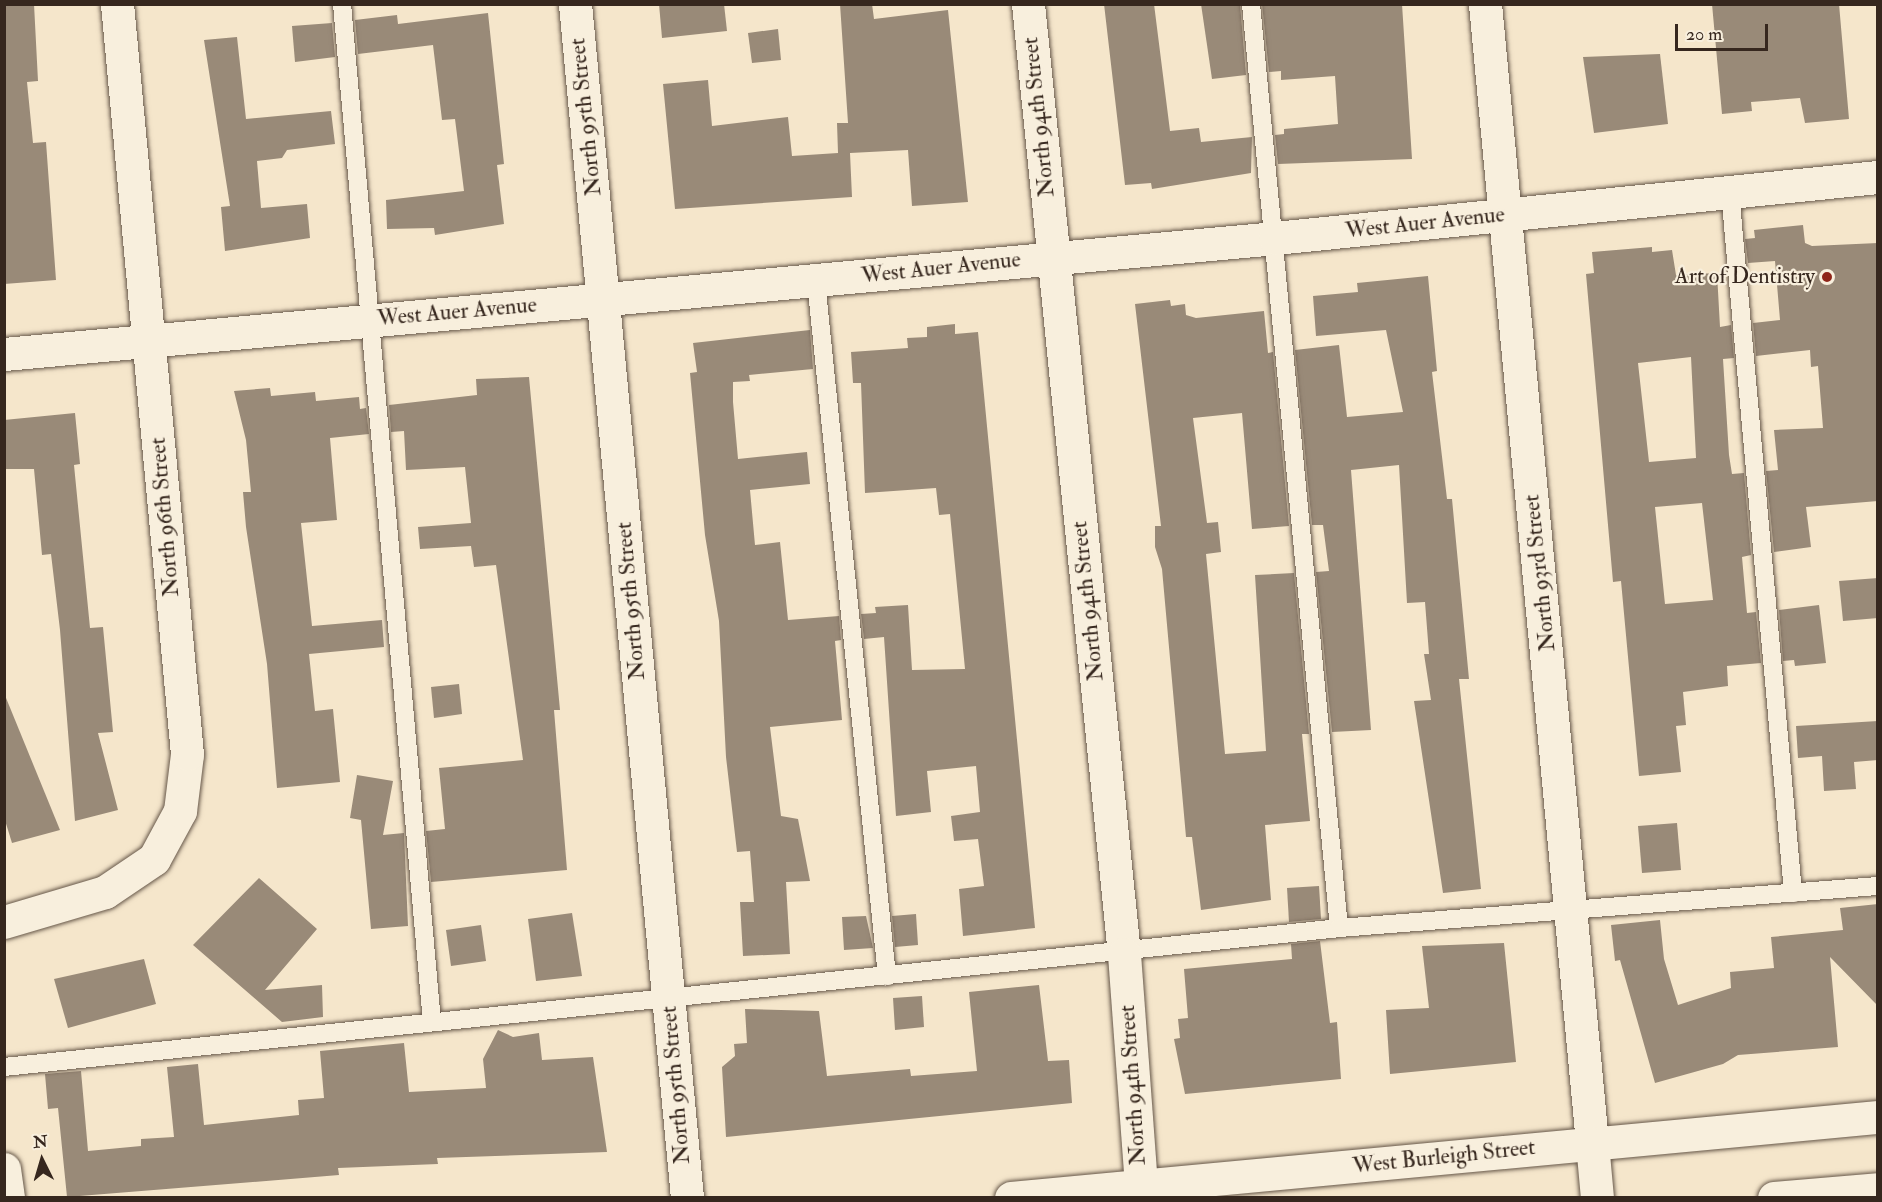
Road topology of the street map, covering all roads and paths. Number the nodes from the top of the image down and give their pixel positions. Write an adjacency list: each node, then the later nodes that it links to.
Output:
1 (117, 4): 15 (street, North 96th Street)
2 (342, 4): 14 (lane)
3 (575, 4): 13 (street, North 95th Street)
4 (1028, 4): 11 (street, North 94th Street)
5 (1251, 4): 10 (lane)
6 (1485, 4): 9 (street, North 93rd Street)
7 (1878, 177): 8 (street, West Auer Avenue)
8 (1730, 192): 9 (street, West Auer Avenue); 18 (lane)
9 (1505, 214): 10 (street, West Auer Avenue); 19 (street, North 93rd Street)
10 (1275, 238): 11 (street, West Auer Avenue); 21 (lane)
11 (1052, 257): 12 (street, West Auer Avenue); 22 (street, North 94th Street)
12 (816, 281): 13 (street, West Auer Avenue); 23 (lane)
13 (604, 299): 14 (street, West Auer Avenue); 24 (street, North 95th Street)
14 (370, 319): 15 (street, West Auer Avenue); 25 (lane)
15 (148, 339): 16 (street, West Auer Avenue); 20 (street, North 96th Street)
16 (4, 354)
17 (1878, 886): 18 (lane)
18 (1793, 893): 19 (lane)
19 (1573, 908): 21 (lane); 28 (street, North 93rd Street)
20 (4, 922)
21 (1339, 928): 22 (lane)
22 (1124, 954): 23 (lane); 31 (street, North 94th Street)
23 (887, 976): 24 (lane)
24 (668, 998): 25 (lane); 33 (street, North 95th Street)
25 (432, 1022): 26 (lane)
26 (4, 1067)
27 (1878, 1116): 28 (street, West Burleigh Street)
28 (1592, 1143): 31 (street, West Burleigh Street); 35 (street, North 93rd Street)
29 (4, 1169): 32 (street)
30 (1878, 1189): 36 (street)
31 (1142, 1192): 34 (street, West Burleigh Street)
32 (8, 1197)
33 (687, 1197)
34 (1011, 1197)
35 (1597, 1197)
36 (1774, 1197)

